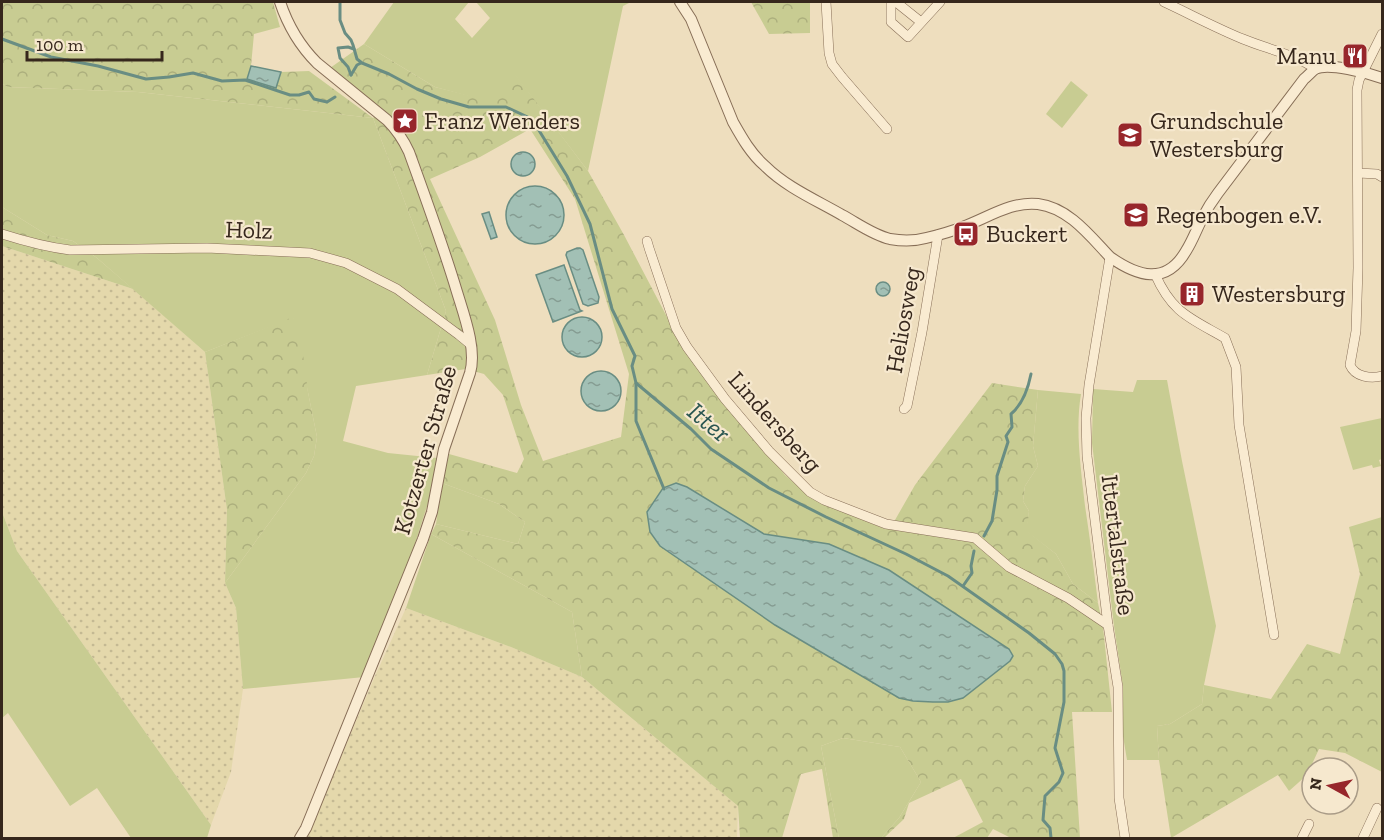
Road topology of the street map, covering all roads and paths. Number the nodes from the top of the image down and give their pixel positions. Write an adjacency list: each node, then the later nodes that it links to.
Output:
1 (280, 2): 21 (street, Kotzerter Straße)
2 (680, 2): 17 (street)
3 (826, 2): 13 (street)
4 (891, 2): 8 (street)
5 (896, 2): 8 (street)
6 (940, 2): 8 (street)
7 (1164, 2): 10 (street)
8 (921, 22)
9 (1383, 34): 11 (street)
10 (1316, 69): 11 (street); 20 (street)
11 (1362, 73): 12 (street); 14 (street)
12 (1383, 78)
13 (887, 129)
14 (1358, 173): 15 (street); 22 (street)
15 (1383, 177)
16 (2, 234): 21 (street, Holz)
17 (938, 235): 19 (street); 23 (street, Heliosweg)
18 (647, 241): 24 (street, Lindersberg)
19 (1110, 257): 20 (street); 24 (street, Ittertalstraße)
20 (1155, 274): 25 (street)
21 (470, 344): 28 (street, Kotzerter Straße)
22 (1383, 376)
23 (904, 410)
24 (1108, 625): 29 (street, Ittertalstraße)
25 (1274, 636)
26 (1377, 808): 31 (street)
27 (1309, 824): 30 (street)
28 (300, 838)
29 (1125, 838)
30 (1302, 838)
31 (1363, 838)

